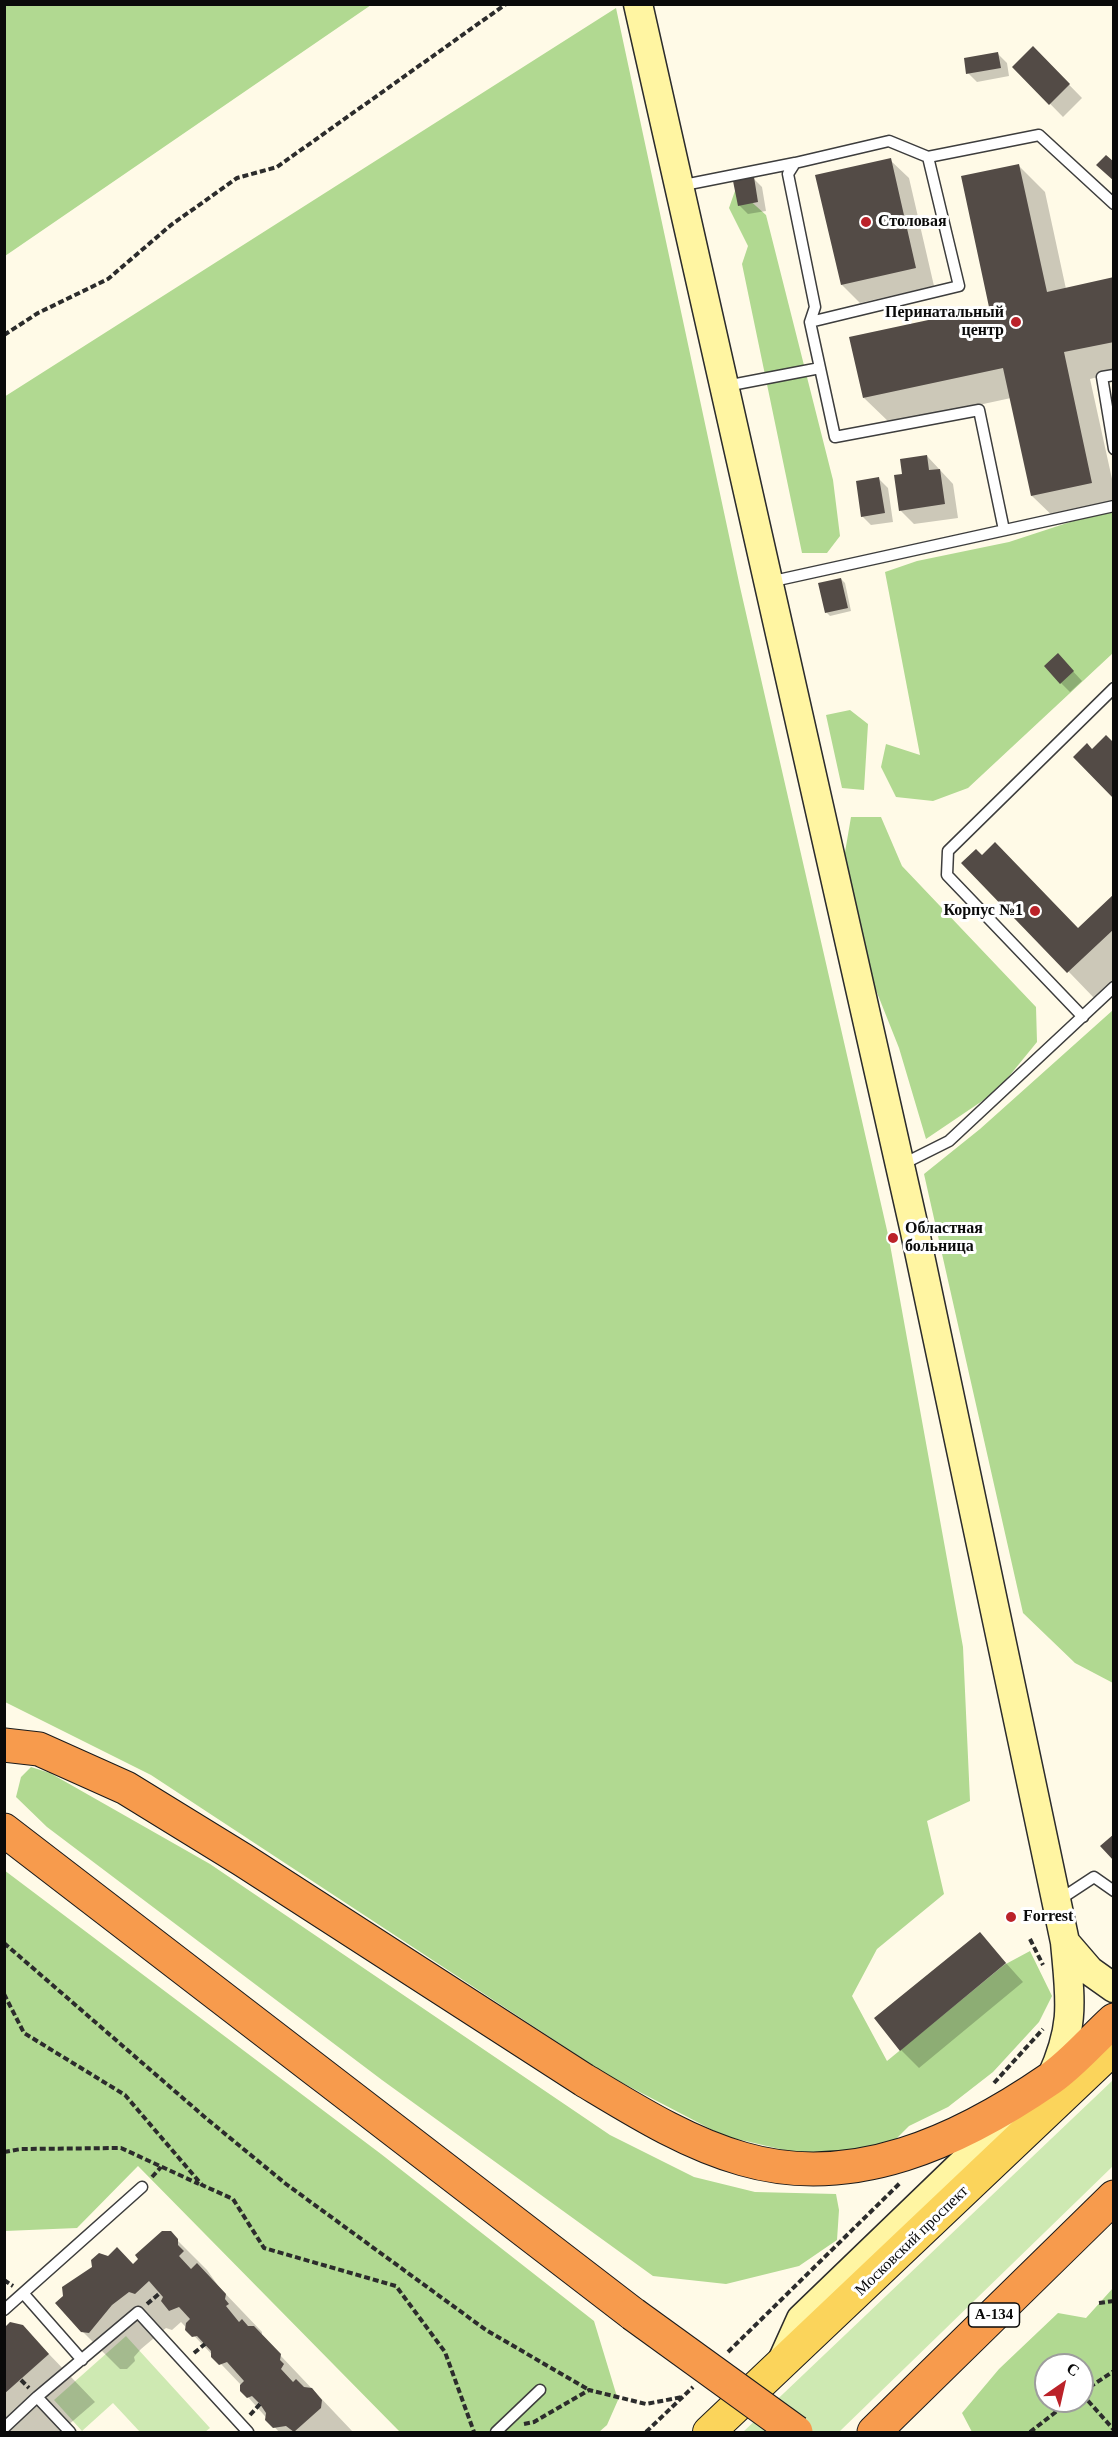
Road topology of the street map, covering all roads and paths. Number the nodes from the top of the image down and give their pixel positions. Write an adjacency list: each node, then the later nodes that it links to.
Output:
1 (506, 4): 8 (path)
2 (638, 4): 5 (street)
3 (928, 157): 4 (lane); 6 (lane); 7 (lane)
4 (795, 163): 5 (lane); 7 (lane)
5 (679, 186): 11 (street)
6 (1113, 204)
7 (810, 322): 9 (lane)
8 (4, 335)
9 (820, 368): 11 (lane); 14 (lane)
10 (1113, 375): 12 (lane)
11 (725, 386): 15 (street)
12 (1113, 449)
13 (1113, 506): 14 (lane)
14 (1004, 530): 15 (lane)
15 (768, 582): 19 (street)
16 (1113, 688): 18 (lane)
17 (1113, 987): 18 (lane)
18 (1083, 1017): 19 (lane)
19 (900, 1166): 25 (street)
20 (4, 1733): 22 (highway)
21 (4, 1745): 22 (highway)
22 (39, 1749): 35 (highway)
23 (4, 1830): 66 (highway, bridge)
24 (1113, 1891): 25 (lane)
25 (1056, 1902): 27 (street)
26 (1030, 1939): 29 (path)
27 (1065, 1942): 30 (street); 35 (street)
28 (4, 1943): 53 (path)
29 (1046, 1969)
30 (1113, 1988)
31 (4, 1994): 39 (path)
32 (1113, 2020): 35 (highway)
33 (1044, 2027): 36 (path)
34 (1113, 2048): 48 (main road, Московский проспект)
35 (1051, 2078): 48 (street)
36 (992, 2084)
37 (4, 2152): 39 (path)
38 (908, 2175): 46 (path)
39 (202, 2186): 63 (path)
40 (142, 2187): 42 (lane)
41 (1113, 2199): 67 (highway, А-134)
42 (23, 2293): 45 (lane); 47 (lane)
43 (1113, 2301): 44 (path)
44 (1099, 2303)
45 (4, 2310)
46 (725, 2355)
47 (82, 2360): 55 (lane); 62 (lane)
48 (780, 2366): 65 (main road, Московский проспект)
49 (1113, 2372): 51 (path)
50 (700, 2380): 54 (path)
51 (1094, 2385)
52 (540, 2390): 60 (lane)
53 (589, 2390): 54 (path); 60 (path)
54 (683, 2396): 64 (path)
55 (37, 2397): 58 (lane); 61 (lane)
56 (1094, 2407): 59 (path)
57 (1055, 2413): 68 (path)
58 (4, 2428)
59 (1113, 2430)
60 (498, 2431)
61 (70, 2433)
62 (248, 2433)
63 (474, 2433)
64 (646, 2433)
65 (709, 2433)
66 (796, 2433)
67 (874, 2433)
68 (1030, 2433)

